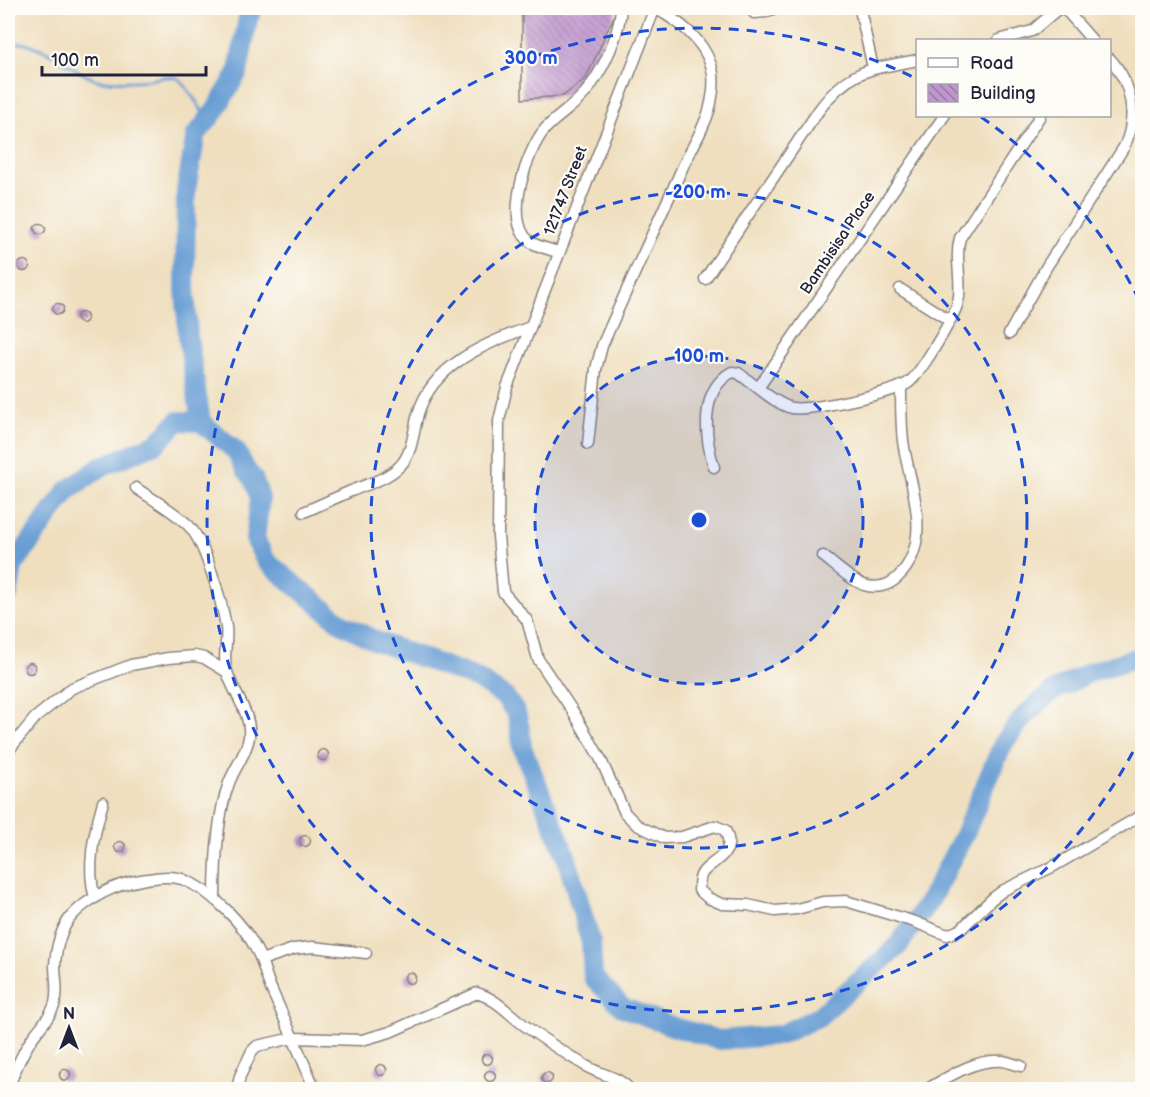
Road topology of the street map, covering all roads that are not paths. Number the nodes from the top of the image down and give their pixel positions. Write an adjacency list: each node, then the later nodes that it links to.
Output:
1 (621, 8): 16 (street)
2 (655, 8): 16 (street, 121747 Street); 24 (street)
3 (775, 8): 6 (street)
4 (1059, 8): 8 (street)
5 (1064, 8): 10 (street)
6 (754, 13)
7 (861, 14): 13 (street)
8 (1034, 36): 9 (street)
9 (1008, 39)
10 (1091, 39)
11 (916, 60): 13 (street)
12 (1111, 60): 21 (street)
13 (873, 68): 17 (street)
14 (943, 117): 23 (street, Bambisisa Place)
15 (1039, 117): 19 (street)
16 (558, 252): 20 (street, 121747 Street)
17 (705, 279)
18 (900, 289): 19 (street)
19 (950, 320): 22 (street)
20 (530, 327): 27 (street); 32 (street, 121747 Street)
21 (1009, 334)
22 (902, 386): 23 (street); 28 (street)
23 (759, 387): 25 (street)
24 (588, 444)
25 (714, 467)
26 (136, 488): 29 (street)
27 (304, 512)
28 (823, 556)
29 (227, 672): 30 (street); 34 (street)
30 (8, 751)
31 (104, 802): 33 (street)
32 (1143, 815)
33 (95, 898): 34 (street); 39 (street)
34 (215, 900): 36 (street)
35 (366, 953): 36 (street)
36 (261, 960): 37 (street)
37 (293, 1038): 40 (street); 41 (street); 42 (street)
38 (1022, 1066): 43 (street)
39 (8, 1089)
40 (237, 1089)
41 (315, 1089)
42 (630, 1089)
43 (926, 1089)

